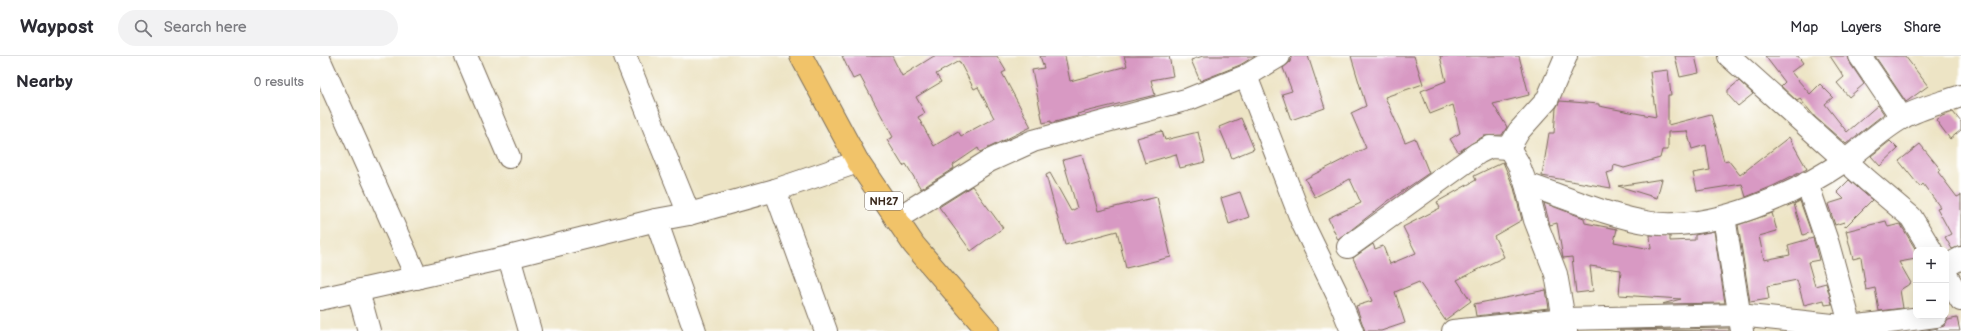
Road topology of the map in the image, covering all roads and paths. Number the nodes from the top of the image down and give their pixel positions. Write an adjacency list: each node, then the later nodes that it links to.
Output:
1 (466, 56): 13 (street)
2 (625, 56): 19 (street)
3 (801, 56): 15 (highway, NH27)
4 (1279, 56): 9 (street)
5 (1566, 56): 12 (street)
6 (1729, 56): 14 (street)
7 (1860, 56): 11 (street)
8 (320, 61): 28 (street)
9 (1246, 76): 21 (street); 44 (street)
10 (1961, 96): 11 (street)
11 (1902, 118): 14 (street)
12 (1509, 148): 17 (street); 23 (street)
13 (509, 157)
14 (1845, 160): 16 (street); 24 (street)
15 (858, 162): 18 (street); 21 (highway, NH27)
16 (1807, 183): 20 (street); 38 (street)
17 (1526, 184): 20 (street); 37 (street)
18 (775, 190): 19 (street); 42 (street)
19 (689, 214): 22 (street)
20 (1724, 217): 36 (street)
21 (896, 219): 43 (highway, NH27)
22 (656, 220): 25 (street); 41 (street)
23 (1348, 247)
24 (1929, 247)
25 (509, 257): 28 (street); 40 (street)
26 (1961, 258): 27 (street)
27 (1949, 264)
28 (417, 278): 30 (street)
29 (1949, 280): 32 (street)
30 (358, 291): 31 (street); 39 (street)
31 (320, 299)
32 (1961, 300)
33 (1961, 313): 34 (street)
34 (1949, 315)
35 (1913, 319): 38 (street)
36 (1741, 323): 37 (street); 38 (street)
37 (1565, 325): 45 (street)
38 (1851, 327)
39 (369, 331)
40 (530, 331)
41 (695, 331)
42 (826, 331)
43 (988, 331)
44 (1352, 331)
45 (1453, 331)

